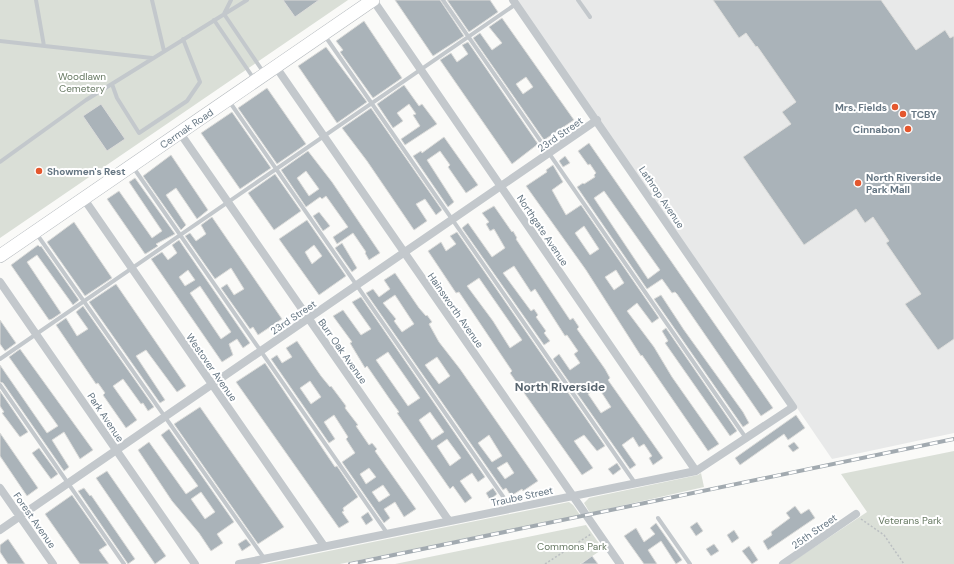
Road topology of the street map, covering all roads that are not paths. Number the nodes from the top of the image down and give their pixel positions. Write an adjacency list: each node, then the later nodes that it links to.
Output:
1 (36, 0): 16 (lane)
2 (152, 0): 17 (lane)
3 (231, 0): 9 (lane)
4 (247, 0): 9 (lane)
5 (373, 0): 12 (main road, Cermak Road); 20 (street, Northgate Avenue)
6 (443, 0): 13 (lane)
7 (578, 0): 10 (lane)
8 (515, 2): 13 (lane); 25 (street, Lathrop Avenue)
9 (224, 14): 11 (lane); 21 (lane)
10 (590, 17)
11 (214, 20): 14 (lane); 21 (lane)
12 (324, 34): 19 (main road, Cermak Road); 24 (lane)
13 (469, 37): 20 (lane); 28 (lane)
14 (183, 39): 17 (lane); 22 (lane)
15 (0, 40): 16 (lane)
16 (44, 46): 18 (lane)
17 (164, 51): 18 (lane)
18 (152, 58): 22 (lane)
19 (276, 67): 21 (main road, Cermak Road); 27 (street, Hainsworth Avenue)
20 (421, 70): 24 (lane); 32 (street, Northgate Avenue)
21 (260, 78): 23 (main road, Cermak Road)
22 (112, 84): 29 (lane)
23 (228, 99): 26 (main road, Cermak Road); 31 (lane)
24 (372, 104): 27 (lane); 35 (lane)
25 (597, 120): 28 (street, 23rd Street); 50 (street, Lathrop Avenue)
26 (180, 133): 30 (main road, Cermak Road); 34 (street, Burr Oak Avenue)
27 (324, 136): 31 (lane); 38 (street, Hainsworth Avenue)
28 (549, 153): 32 (street, 23rd Street); 52 (lane)
29 (0, 162)
30 (132, 166): 33 (main road, Cermak Road); 37 (lane)
31 (277, 169): 34 (lane); 42 (lane)
32 (501, 186): 35 (street, 23rd Street); 54 (street, Northgate Avenue)
33 (84, 199): 36 (main road, Cermak Road); 40 (street, Westover Avenue)
34 (228, 202): 37 (lane); 44 (street, Burr Oak Avenue)
35 (453, 220): 38 (street, 23rd Street); 55 (lane)
36 (36, 232): 39 (main road, Cermak Road); 43 (lane)
37 (180, 235): 40 (lane); 46 (lane)
38 (405, 253): 42 (street, 23rd Street); 58 (street, Hainsworth Avenue)
39 (0, 256)
40 (132, 269): 43 (lane); 48 (street, Westover Avenue)
41 (0, 282): 45 (street, Park Avenue)
42 (357, 286): 44 (street, 23rd Street); 59 (lane)
43 (84, 302): 45 (lane); 51 (lane)
44 (309, 319): 46 (street, 23rd Street); 63 (street, Burr Oak Avenue)
45 (37, 334): 47 (lane); 53 (street, Park Avenue)
46 (260, 352): 48 (street, 23rd Street); 65 (lane)
47 (0, 359)
48 (212, 384): 51 (street, 23rd Street); 66 (street, Westover Avenue)
49 (0, 385): 56 (lane)
50 (793, 406): 52 (street, Traube Street)
51 (164, 418): 53 (street, 23rd Street); 67 (lane)
52 (746, 438): 54 (street, Traube Street)
53 (116, 451): 56 (street, 23rd Street); 70 (street, Park Avenue)
54 (696, 471): 55 (street, Traube Street)
55 (635, 483): 58 (street, Traube Street)
56 (68, 484): 61 (street, 23rd Street); 69 (lane)
57 (0, 488): 61 (street, Forest Avenue)
58 (573, 496): 59 (street, Traube Street); 72 (street, Hainsworth Avenue)
59 (511, 508): 63 (street, Traube Street)
60 (856, 514): 74 (street, 25th Street)
61 (20, 516): 64 (street, 23rd Street); 68 (street, Forest Avenue)
62 (658, 518): 73 (lane)
63 (448, 521): 65 (street, Traube Street)
64 (0, 530)
65 (387, 533): 66 (street, Traube Street)
66 (324, 546): 67 (street, Traube Street)
67 (264, 559): 71 (street, Traube Street)
68 (53, 564)
69 (124, 564)
70 (195, 564)
71 (239, 564)
72 (620, 564)
73 (690, 564)
74 (783, 564)

